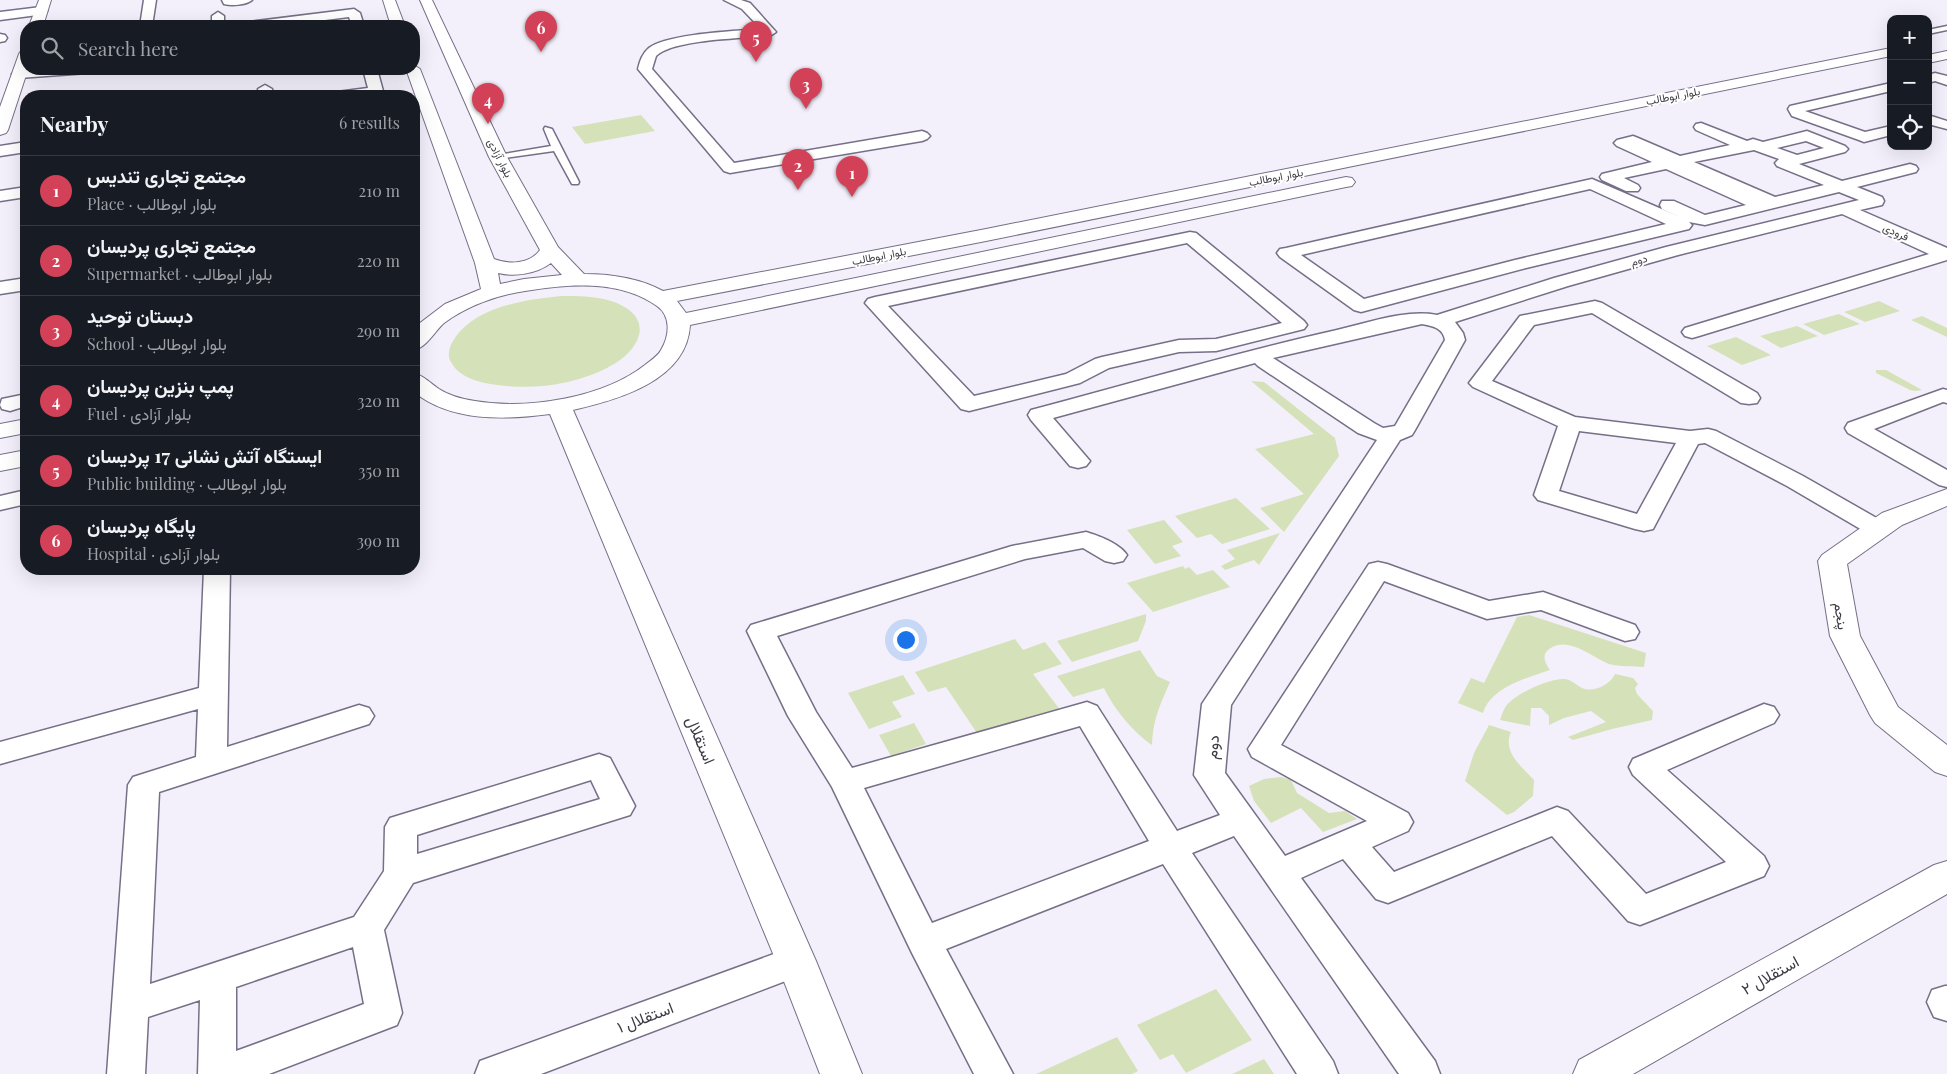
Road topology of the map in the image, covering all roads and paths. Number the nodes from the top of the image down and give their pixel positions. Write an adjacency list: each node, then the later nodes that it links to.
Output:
1 (150, 0): 10 (street)
2 (228, 0): 3 (street)
3 (246, 0)
4 (389, 0): 13 (main road)
5 (426, 0): 43 (main road, بلوار آزادی)
6 (730, 0): 38 (street)
7 (43, 6): 8 (street); 9 (main road)
8 (0, 16)
9 (38, 20)
10 (147, 20)
11 (297, 20): 12 (street)
12 (356, 20)
13 (396, 20)
14 (1947, 28): 15 (lane)
15 (1932, 31)
16 (1947, 41): 17 (main road)
17 (1932, 44)
18 (1887, 53): 63 (main road, بلوار ابوطالب)
19 (1947, 55): 20 (main road)
20 (1932, 58)
21 (1887, 68): 37 (main road, بلوار ابوطالب)
22 (20, 71): 23 (main road)
23 (19, 74): 30 (main road)
24 (372, 75): 29 (street)
25 (415, 75): 56 (main road)
26 (1932, 78): 27 (street)
27 (1947, 80)
28 (1887, 88): 31 (street)
29 (376, 90)
30 (6, 94): 35 (main road)
31 (1855, 94): 32 (street); 36 (street)
32 (1882, 103)
33 (1700, 127): 39 (street)
34 (548, 129): 41 (lane)
35 (0, 130)
36 (1887, 131)
37 (1578, 133)
38 (922, 136)
39 (1754, 147): 44 (street); 44 (street); 45 (street)
40 (20, 148): 42 (street)
41 (556, 148): 43 (lane); 48 (lane)
42 (0, 151)
43 (498, 156): 54 (main road, بلوار آزادی)
44 (1792, 161): 49 (street)
45 (1674, 162): 52 (street); 52 (street)
46 (1910, 169): 49 (street)
47 (1364, 178): 64 (main road, بلوار ابوطالب)
48 (575, 182)
49 (1841, 187): 52 (street); 53 (street, دوم)
50 (20, 193): 51 (street)
51 (0, 196)
52 (1769, 204)
53 (1844, 209): 55 (street, فرودی); 59 (street, دوم)
54 (550, 250): 56 (main road); 58 (main road, بلوار آزادی)
55 (1947, 254): 66 (street)
56 (485, 263): 62 (main road)
57 (1522, 264): 57 (street); 59 (street)
58 (578, 280): 62 (main road); 63 (main road)
59 (1561, 282): 65 (street, دوم)
60 (20, 285): 61 (street)
61 (0, 288)
62 (492, 293): 67 (main road)
63 (661, 298): 64 (main road)
64 (680, 321): 74 (main road)
65 (1438, 321): 68 (street); 78 (street, دوم)
66 (1692, 332)
67 (420, 333)
68 (1261, 355): 70 (street); 78 (street)
69 (1128, 357): 69 (street); 70 (street)
70 (1156, 383): 81 (street)
71 (420, 386): 74 (main road)
72 (1947, 397): 83 (street)
73 (1750, 398): 75 (street)
74 (559, 407): 106 (main road, استقلال)
75 (1570, 423): 79 (street); 79 (street)
76 (20, 427): 77 (main road)
77 (0, 431)
78 (1392, 435): 98 (street, دوم)
79 (1690, 438): 87 (street)
80 (20, 459): 82 (main road)
81 (1078, 461)
82 (0, 463)
83 (1947, 480)
84 (1947, 497): 87 (main road, پنجم)
85 (20, 498): 86 (street)
86 (0, 503)
87 (1878, 529): 96 (main road, پنجم)
88 (1114, 555): 97 (street)
89 (217, 575): 91 (street)
90 (1625, 632): 99 (street)
91 (213, 695): 94 (street); 95 (street)
92 (1764, 715): 99 (street)
93 (359, 716): 95 (street)
94 (0, 753)
95 (211, 763): 108 (street)
96 (1947, 763)
97 (845, 782): 100 (street); 105 (street)
98 (1241, 820): 100 (street); 101 (street, دوم)
99 (1349, 843): 101 (street)
100 (1170, 847): 105 (street); 115 (street)
101 (1279, 873): 116 (street, دوم)
102 (401, 874): 102 (street); 104 (street)
103 (1947, 876): 117 (main road, استقلال ۲)
104 (366, 928): 107 (street); 111 (street)
105 (924, 942): 114 (street)
106 (796, 961): 112 (street, استقلال ۱); 113 (main road, استقلال)
107 (218, 978): 108 (street); 110 (street)
108 (130, 1006): 109 (street)
109 (126, 1074)
110 (217, 1074)
111 (222, 1074)
112 (494, 1074)
113 (841, 1074)
114 (994, 1074)
115 (1319, 1074)
116 (1422, 1074)
117 (1594, 1074)

